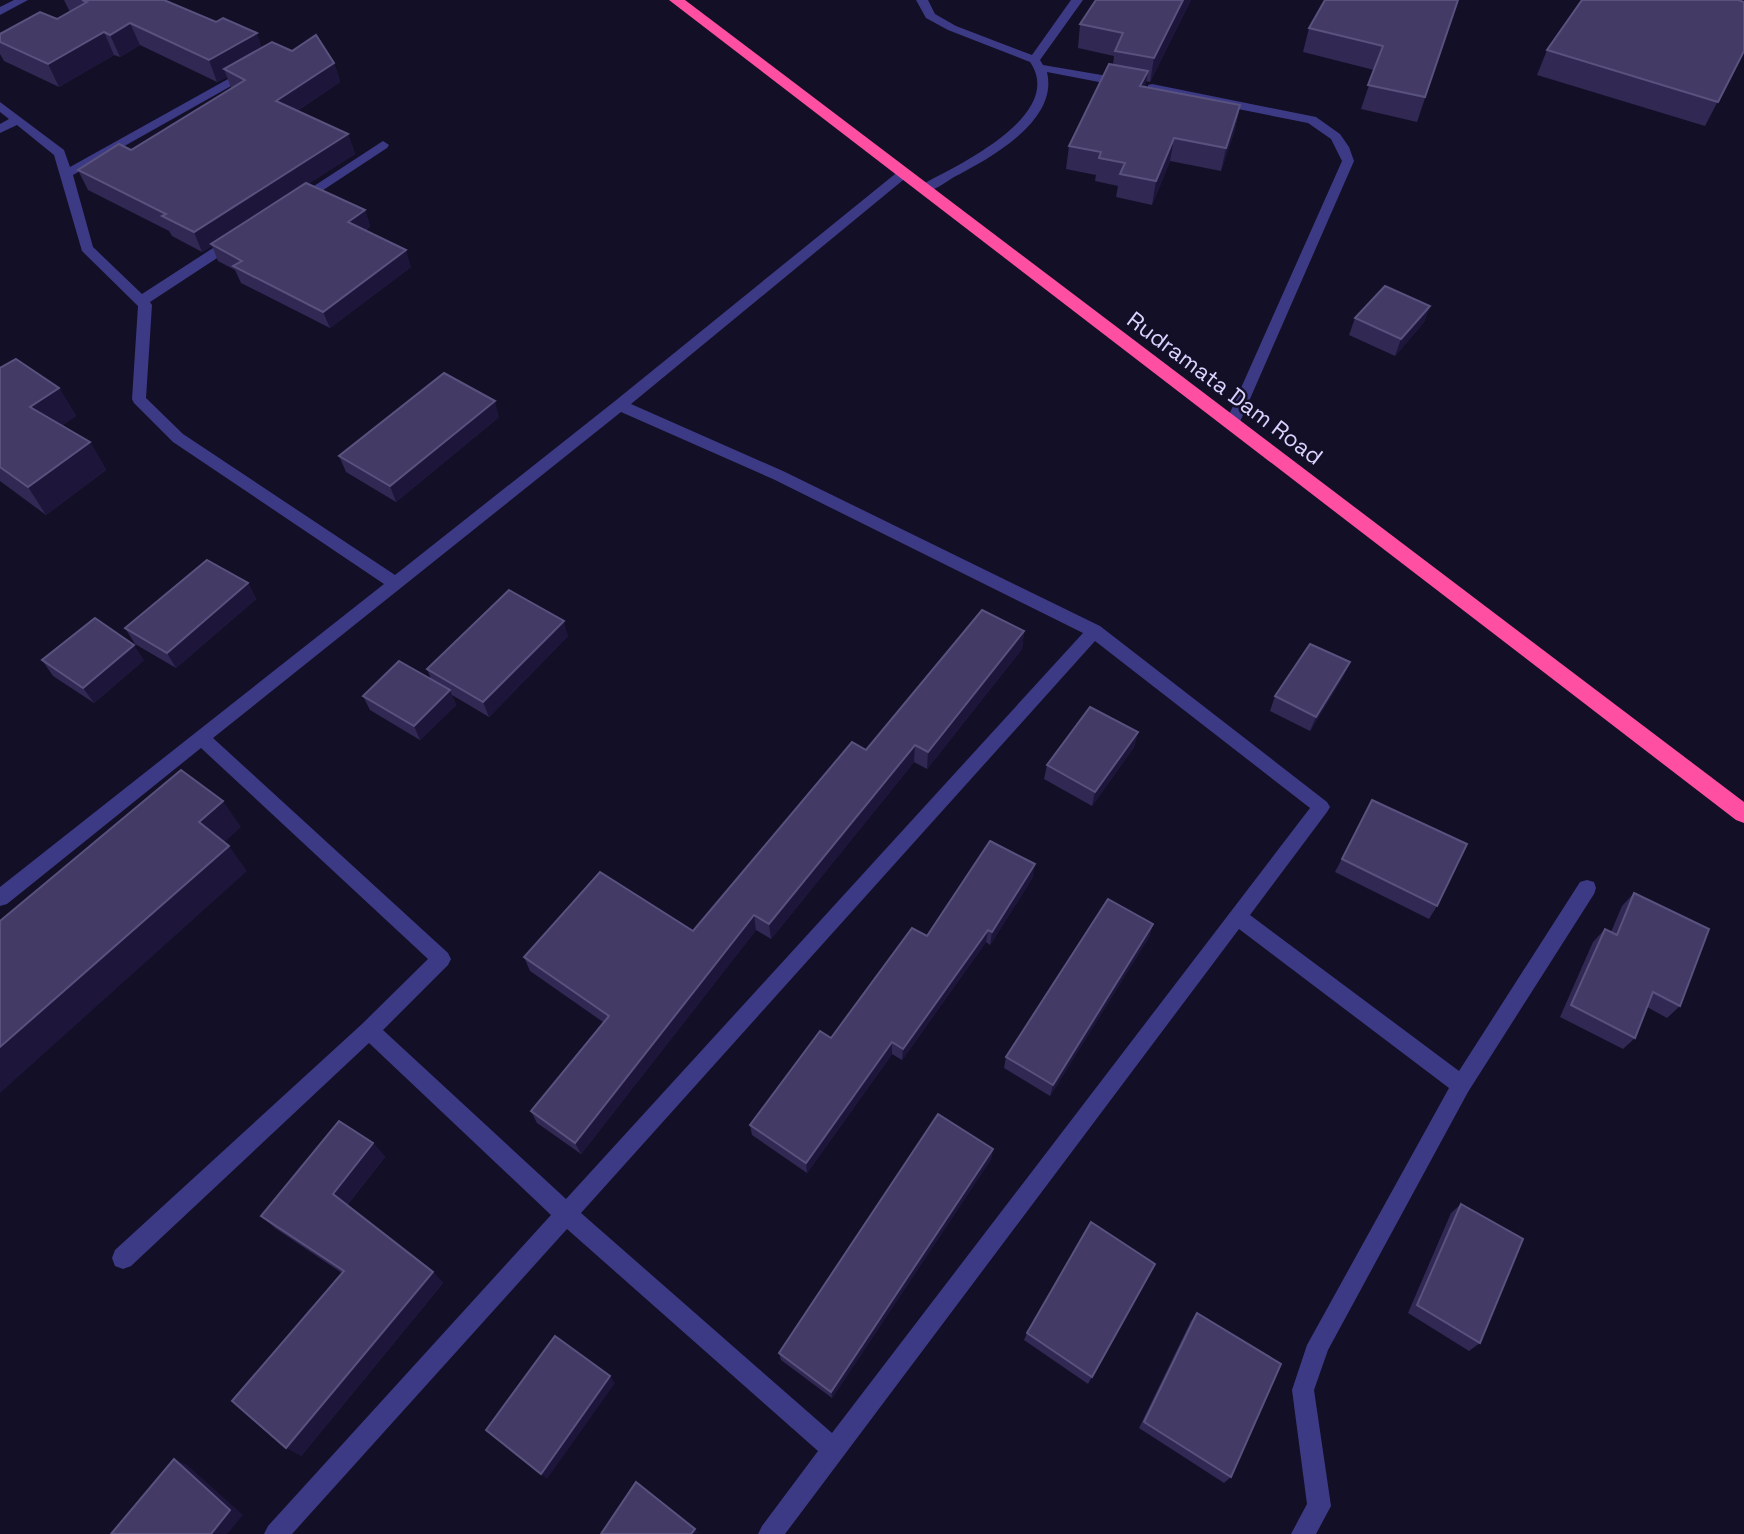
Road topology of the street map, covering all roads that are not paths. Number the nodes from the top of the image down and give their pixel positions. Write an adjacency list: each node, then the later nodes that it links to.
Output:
1 (22, 0): 5 (street)
2 (676, 0): 12 (highway, Rudramata Dam Road)
3 (922, 0): 7 (street)
4 (1077, 0): 7 (street)
5 (1, 10)
6 (266, 63): 13 (street)
7 (1038, 64): 14 (street); 19 (street)
8 (0, 106): 9 (street)
9 (17, 120): 10 (street); 13 (street)
10 (0, 129)
11 (383, 145): 15 (street)
12 (904, 173): 14 (highway, Rudramata Dam Road); 18 (street)
13 (66, 174): 17 (street)
14 (924, 189): 19 (highway, Rudramata Dam Road)
15 (279, 212)
16 (245, 234): 17 (street)
17 (141, 301): 20 (street)
18 (620, 405): 20 (street); 21 (street)
19 (1232, 424): 23 (highway, Rudramata Dam Road)
20 (394, 582): 22 (street)
21 (1094, 631): 26 (street); 29 (street)
22 (202, 739): 25 (street); 27 (street)
23 (1744, 814)
24 (1587, 888): 28 (street)
25 (0, 898)
26 (1236, 916): 28 (street); 31 (street)
27 (369, 1030): 29 (street); 30 (street)
28 (1461, 1085): 34 (street)
29 (566, 1214): 31 (street); 32 (street)
30 (123, 1258)
31 (834, 1450): 33 (street)
32 (276, 1534)
33 (770, 1534)
34 (1303, 1534)

